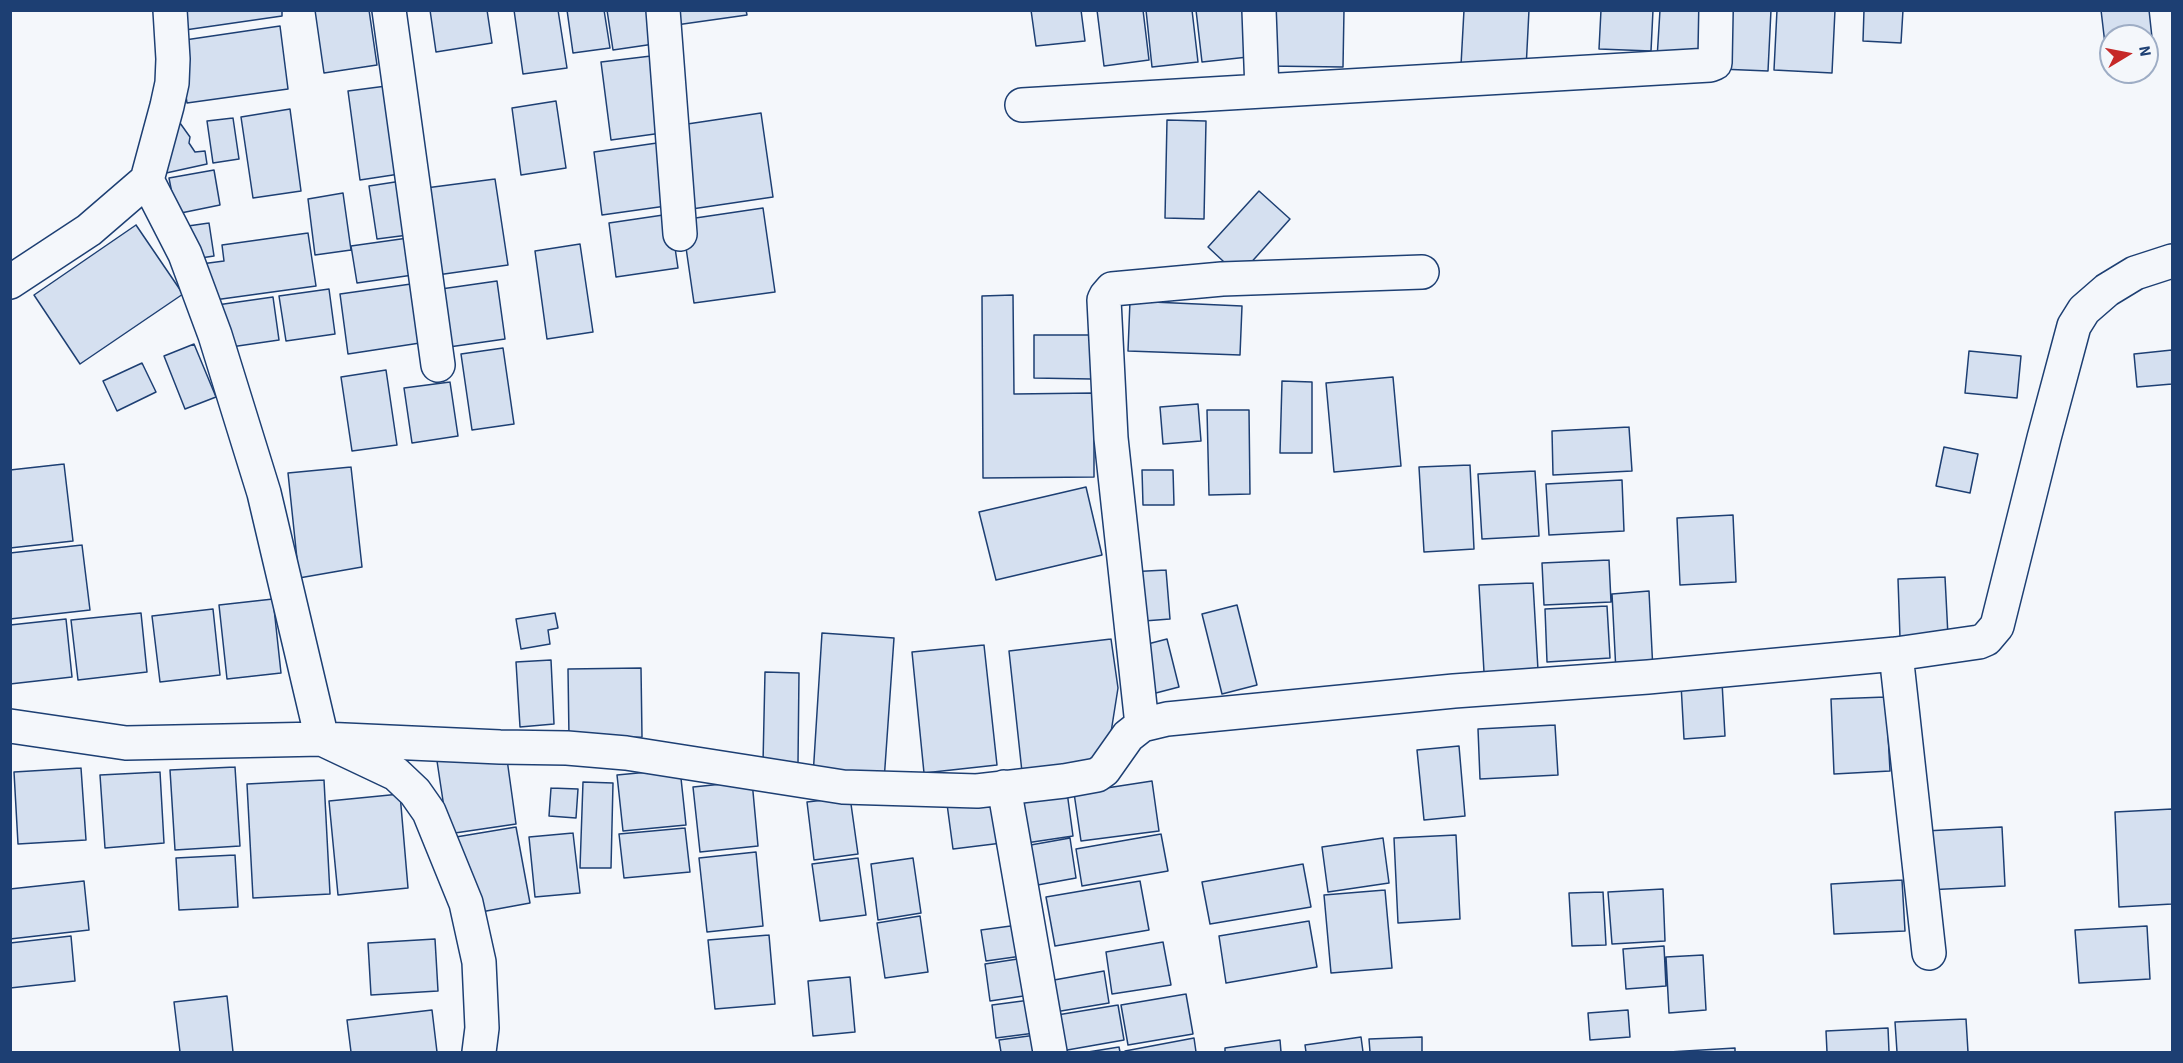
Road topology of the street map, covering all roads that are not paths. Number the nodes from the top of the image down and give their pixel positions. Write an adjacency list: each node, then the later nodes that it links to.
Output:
1 (170, 10): 8 (street)
2 (388, 10): 13 (street)
3 (663, 10): 9 (street)
4 (1258, 10): 6 (street)
5 (1716, 10): 6 (street)
6 (1262, 92): 7 (street)
7 (1022, 105)
8 (147, 180): 12 (street); 17 (street)
9 (680, 234)
10 (2172, 261): 14 (street)
11 (1422, 272): 15 (street)
12 (10, 282)
13 (438, 364)
14 (1896, 654): 15 (street); 19 (street)
15 (1142, 725): 18 (street)
16 (10, 726): 17 (street)
17 (322, 739): 18 (street); 20 (street)
18 (1004, 787): 21 (street)
19 (1929, 953)
20 (479, 1053)
21 (1050, 1053)

